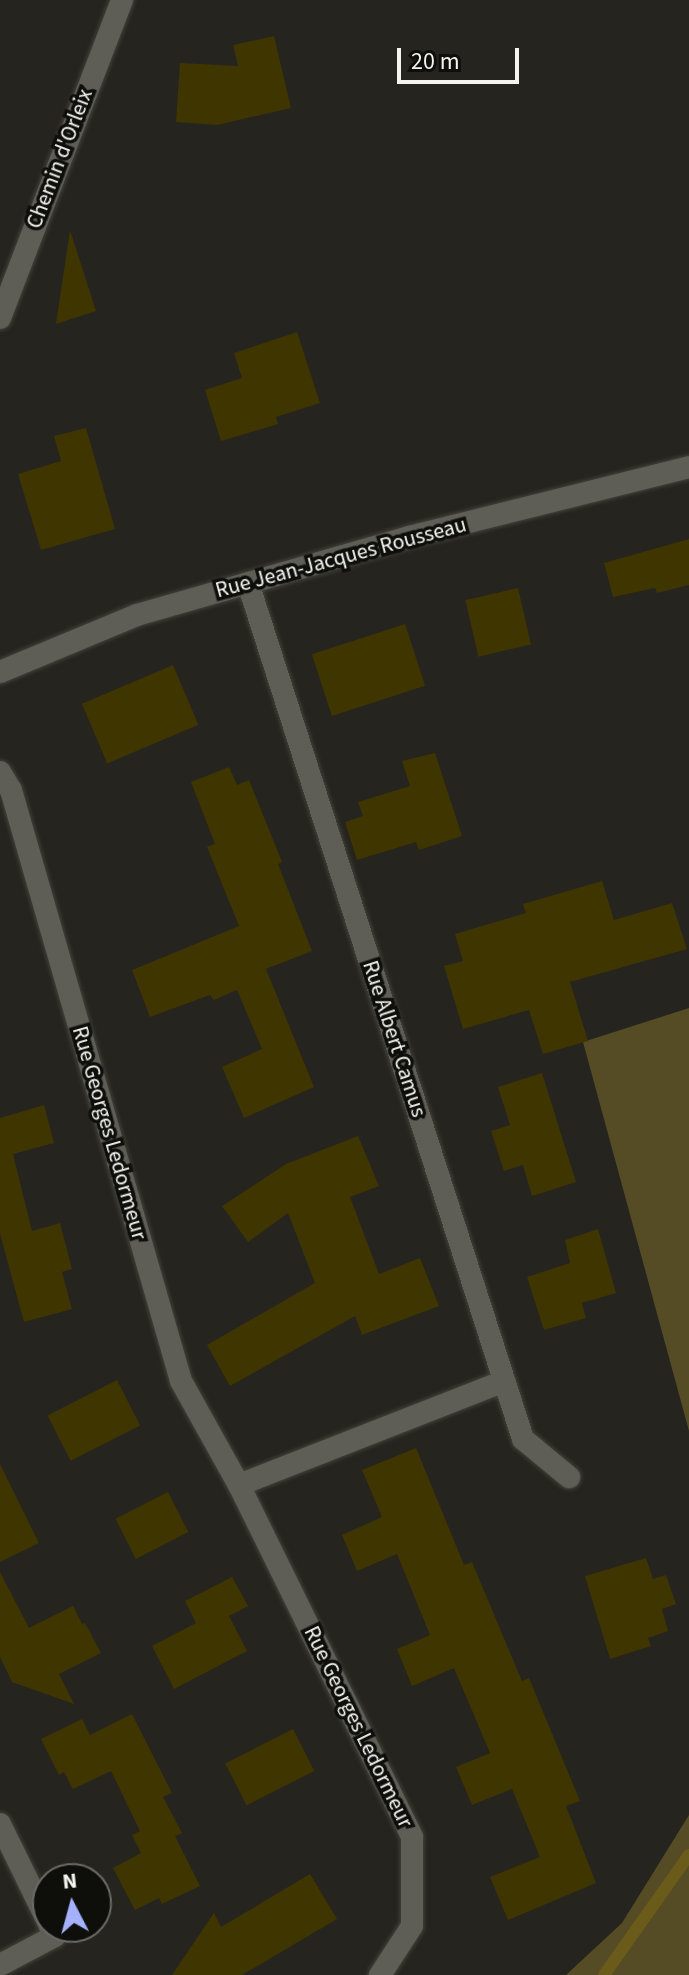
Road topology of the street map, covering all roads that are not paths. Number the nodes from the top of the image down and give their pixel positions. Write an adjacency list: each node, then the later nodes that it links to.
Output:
1 (122, 0): 2 (street, Chemin d'Orleix)
2 (0, 318)
3 (689, 467): 4 (street, Rue Jean-Jacques Rousseau)
4 (248, 583): 5 (street, Rue Jean-Jacques Rousseau); 7 (street, Rue Albert Camus)
5 (0, 672)
6 (0, 772): 9 (street, Rue Georges Ledormeur)
7 (504, 1381): 8 (street, Rue Albert Camus); 9 (street)
8 (569, 1477)
9 (239, 1485): 14 (street, Rue Georges Ledormeur)
10 (0, 1824): 11 (street)
11 (32, 1890)
12 (42, 1943): 13 (street)
13 (0, 1965)
14 (380, 1975)

